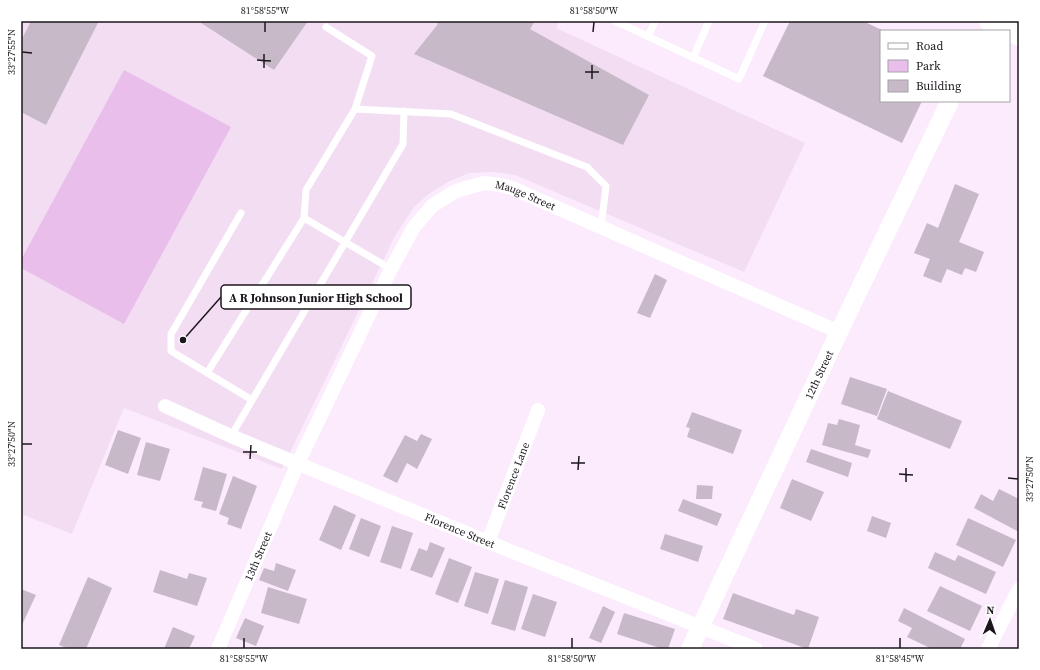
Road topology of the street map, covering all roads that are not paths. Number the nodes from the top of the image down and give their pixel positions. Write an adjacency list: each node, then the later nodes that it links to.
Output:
1 (615, 21): 10 (lane)
2 (656, 21): 10 (lane)
3 (709, 21): 12 (lane)
4 (764, 21): 12 (lane)
5 (989, 21): 7 (street); 8 (main road)
6 (326, 27): 14 (lane)
7 (984, 30)
8 (1007, 30)
9 (1010, 32): 11 (main road)
10 (648, 36): 12 (lane)
11 (1019, 36)
12 (693, 58)
13 (950, 102): 21 (street, 12th Street)
14 (355, 109): 15 (lane); 17 (lane)
15 (404, 111): 18 (lane); 19 (lane)
16 (241, 213): 22 (lane)
17 (304, 218): 19 (lane); 22 (lane)
18 (601, 227): 20 (street, Mauge Street); 21 (street, Mauge Street)
19 (345, 242): 20 (lane); 23 (lane)
20 (391, 269): 27 (street, Mauge Street)
21 (839, 332): 30 (street, 12th Street)
22 (207, 373): 23 (lane)
23 (252, 400): 26 (lane)
24 (165, 406): 26 (street, Florence Street)
25 (538, 410): 28 (street, Florence Lane)
26 (231, 436): 27 (street, Florence Street)
27 (298, 463): 28 (street, Florence Street); 31 (street, 13th Street)
28 (488, 542): 30 (street, Florence Street)
29 (1019, 589): 34 (street)
30 (700, 627): 32 (street, 12th Street); 33 (street, Florence Street)
31 (218, 649)
32 (690, 649)
33 (756, 649)
34 (988, 649)

